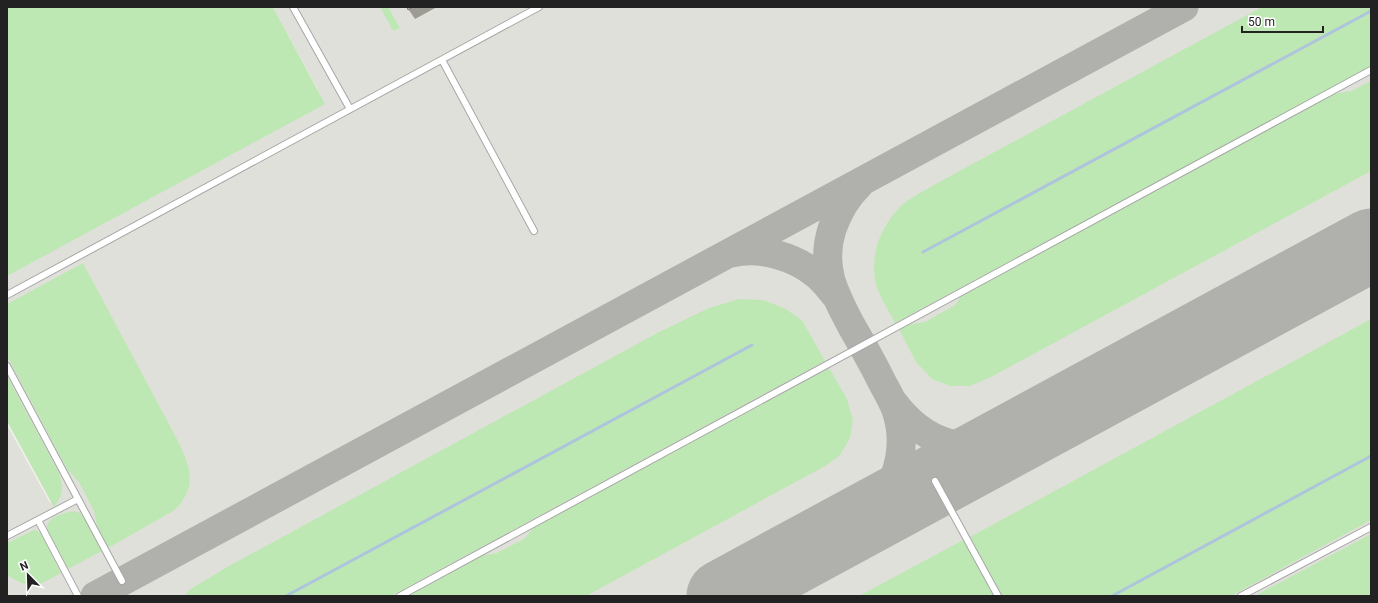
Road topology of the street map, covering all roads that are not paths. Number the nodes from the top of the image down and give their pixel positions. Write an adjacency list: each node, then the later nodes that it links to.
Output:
1 (293, 7): 5 (lane)
2 (539, 7): 3 (lane)
3 (442, 60): 5 (lane); 6 (lane)
4 (1371, 70): 17 (lane)
5 (350, 109): 7 (lane)
6 (534, 231)
7 (7, 295)
8 (7, 366): 10 (lane)
9 (935, 481): 18 (lane)
10 (78, 499): 11 (lane); 14 (lane)
11 (38, 520): 13 (lane); 16 (lane)
12 (1371, 527): 15 (lane)
13 (7, 536)
14 (122, 582)
15 (1251, 594): 19 (lane)
16 (78, 596)
17 (400, 596)
18 (998, 596)
19 (1241, 596)

